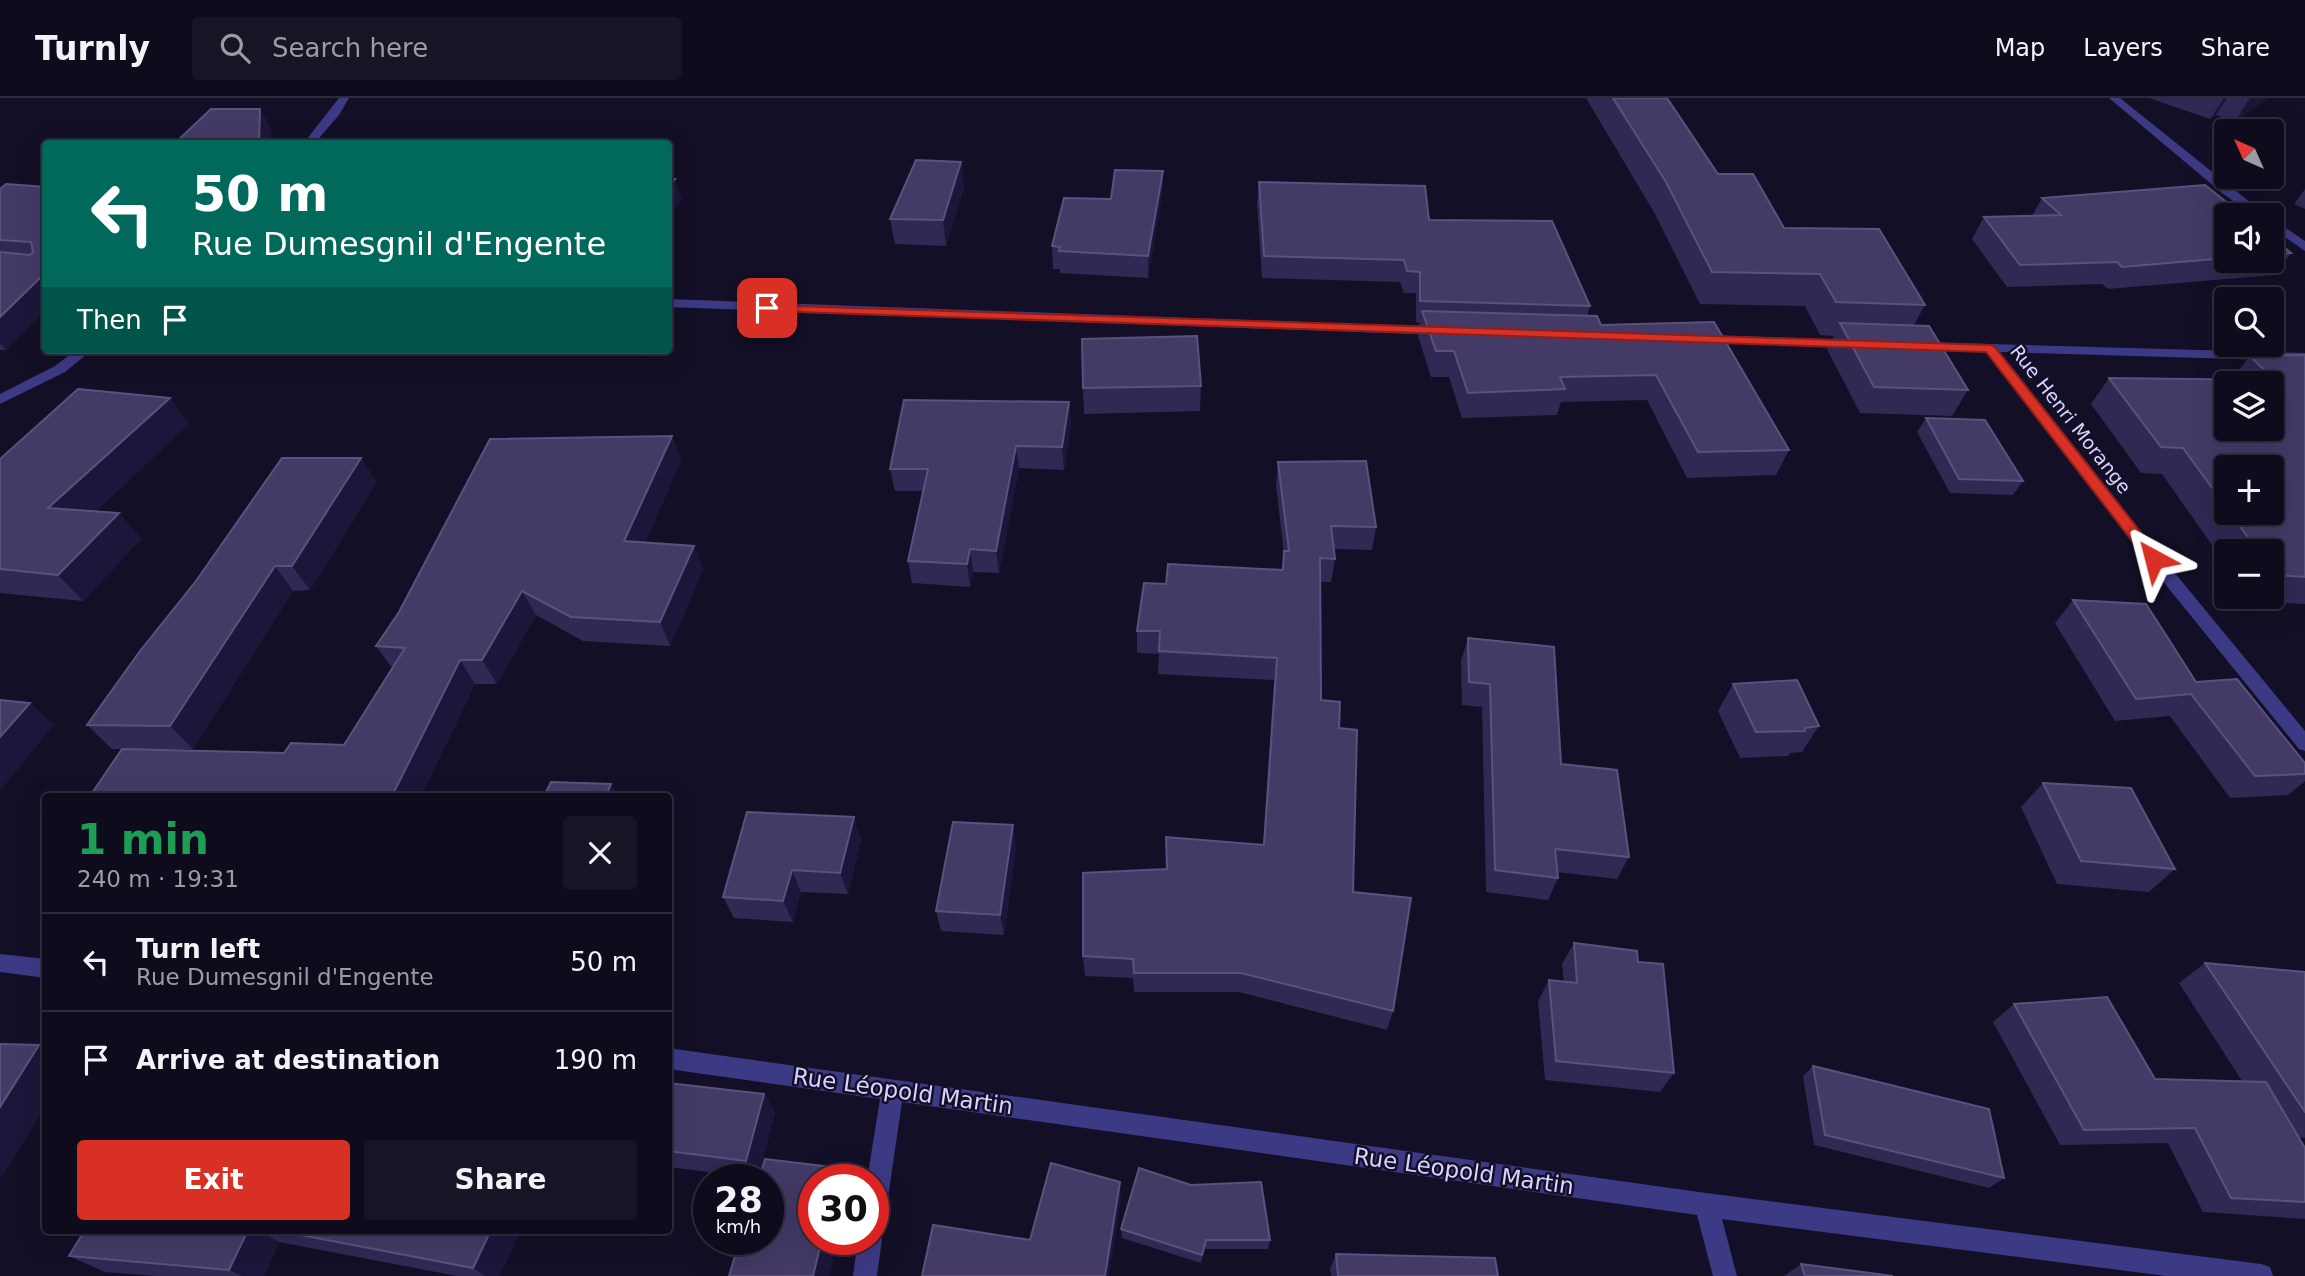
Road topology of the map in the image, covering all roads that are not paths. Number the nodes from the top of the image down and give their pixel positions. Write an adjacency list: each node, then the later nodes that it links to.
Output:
1 (344, 98): 3 (street)
2 (2114, 98): 4 (street)
3 (311, 140)
4 (2243, 203)
5 (2284, 232): 6 (street)
6 (2305, 247)
7 (672, 303): 8 (street)
8 (1450, 331)
9 (1685, 339): 10 (street)
10 (1865, 344)
11 (1907, 346): 12 (street)
12 (1990, 348): 14 (street); 16 (street, Rue Henri Morange)
13 (80, 354): 15 (street)
14 (2305, 357)
15 (0, 400)
16 (2305, 744)
17 (0, 963): 18 (street)
18 (42, 968)
19 (672, 1059): 20 (street, Rue Léopold Martin)
20 (893, 1090): 21 (street); 22 (street, Rue Léopold Martin)
21 (881, 1164)
22 (1706, 1205): 25 (street); 26 (street, Rue Léopold Martin)
23 (867, 1255): 24 (street)
24 (864, 1276)
25 (1726, 1276)
26 (2261, 1276)

